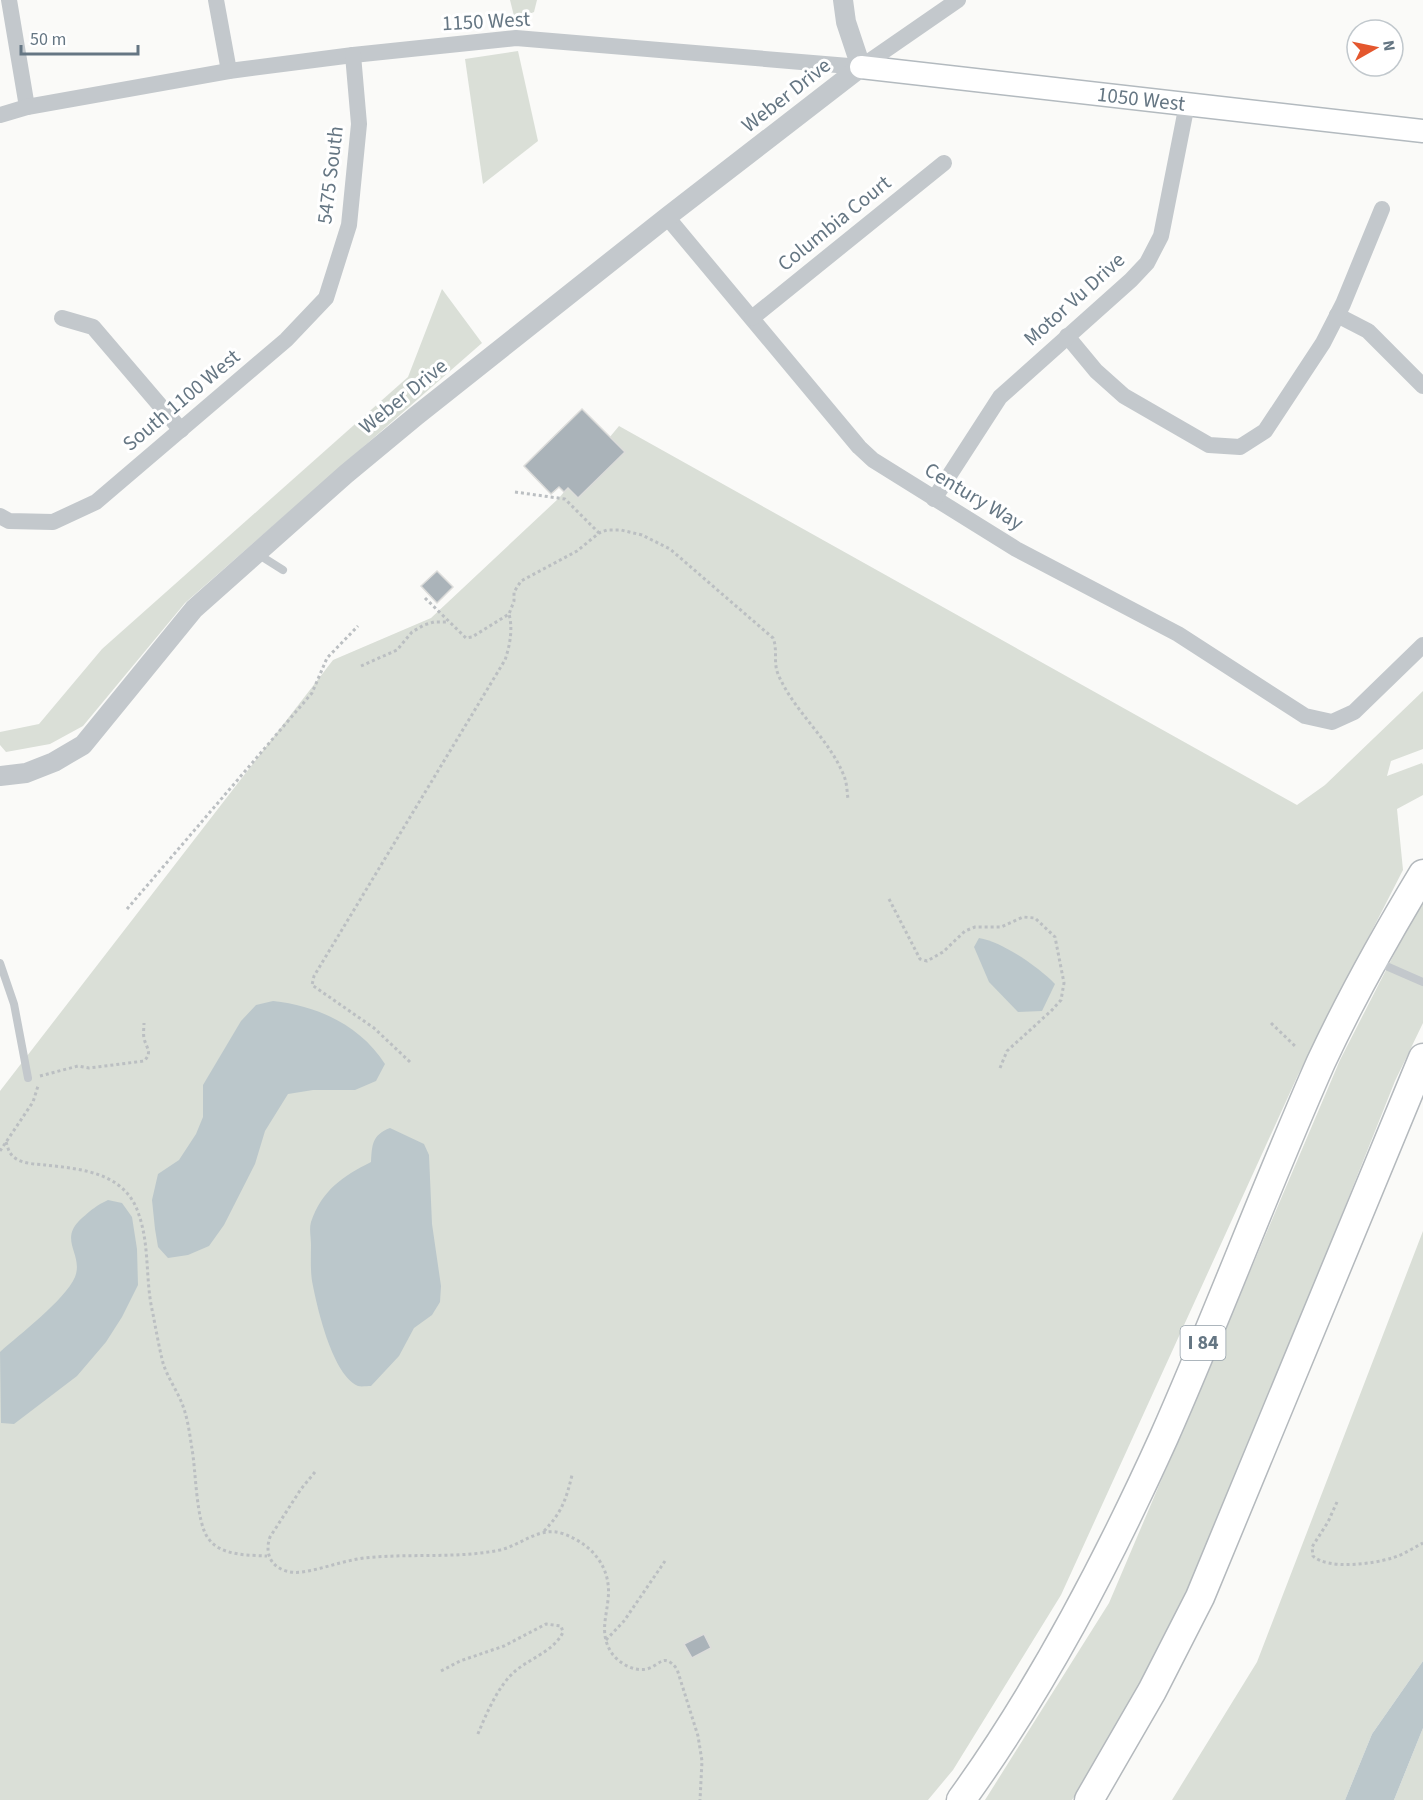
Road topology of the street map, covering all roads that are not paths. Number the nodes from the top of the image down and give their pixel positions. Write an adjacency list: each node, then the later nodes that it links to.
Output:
1 (9, 0): 9 (street)
2 (216, 0): 7 (street)
3 (843, 0): 6 (street)
4 (958, 0): 6 (street)
5 (353, 55): 6 (street, 1150 West); 7 (street, 1150 West); 15 (street, 5475 South)
6 (861, 67): 8 (main road, 1050 West); 14 (street, Weber Drive)
7 (229, 71): 9 (street, 1150 West)
8 (1187, 104): 11 (main road, 1050 West); 19 (street, Motor Vu Drive)
9 (27, 107): 10 (street, 1150 West)
10 (0, 115)
11 (1423, 131)
12 (944, 163): 18 (street, Columbia Court)
13 (1383, 209): 16 (street)
14 (667, 217): 18 (street, Century Way); 24 (street, Weber Drive)
15 (326, 298): 21 (street, South 1100 West)
16 (1337, 315): 19 (street); 20 (street)
17 (62, 318): 21 (street)
18 (752, 318): 22 (street, Century Way)
19 (1067, 336): 22 (street, Motor Vu Drive)
20 (1423, 386)
21 (181, 430): 23 (street, South 1100 West)
22 (934, 499): 26 (street, Century Way)
23 (0, 516)
24 (260, 555): 25 (lane); 27 (street, Weber Drive)
25 (283, 570)
26 (1423, 645)
27 (0, 776)
28 (1423, 874): 29 (highway, I 84)
29 (1374, 960): 31 (lane); 34 (highway, I 84)
30 (0, 963): 33 (lane)
31 (1423, 982)
32 (1423, 1058): 35 (highway)
33 (28, 1078)
34 (961, 1800)
35 (1089, 1800)

